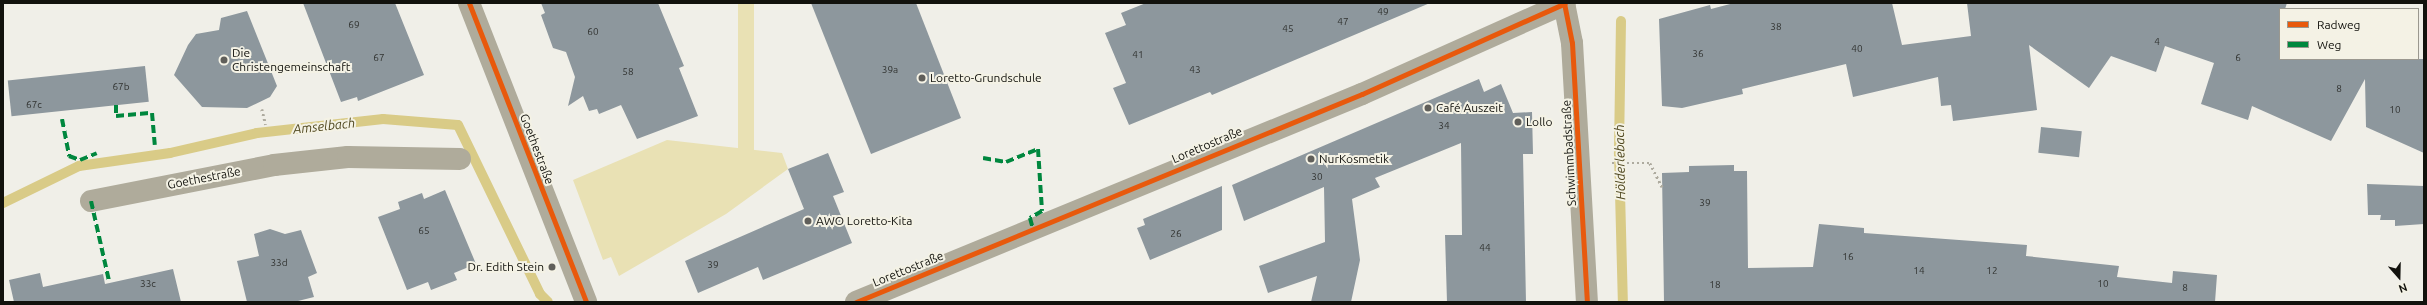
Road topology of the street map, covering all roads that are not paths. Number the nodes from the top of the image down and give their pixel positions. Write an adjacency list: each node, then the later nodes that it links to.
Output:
1 (469, 3): 5 (street, Goethestraße)
2 (1565, 3): 6 (street, Lorettostraße); 7 (street, Schwimmbadstraße)
3 (460, 159): 4 (street, Goethestraße)
4 (91, 201)
5 (586, 302)
6 (856, 302)
7 (1587, 302)

